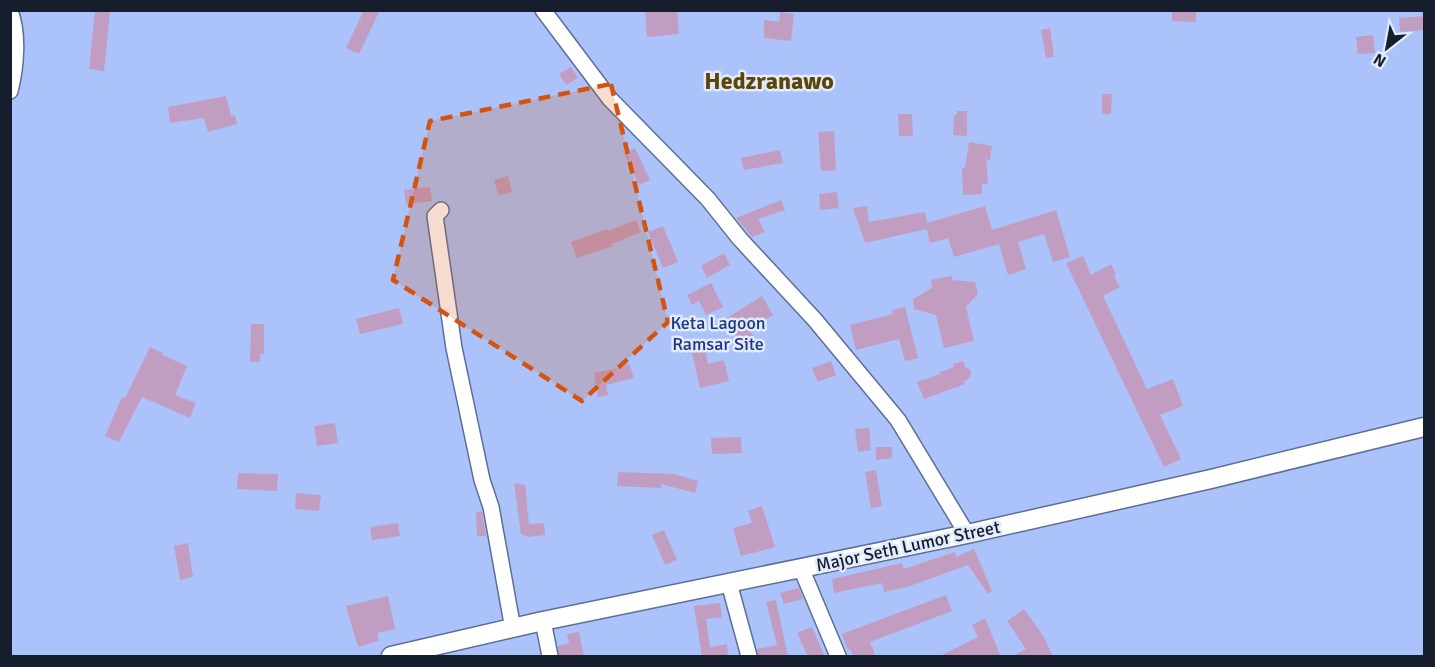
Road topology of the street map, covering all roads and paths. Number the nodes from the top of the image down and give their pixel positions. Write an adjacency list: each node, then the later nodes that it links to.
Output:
1 (543, 10): 6 (street)
2 (10, 11): 3 (street)
3 (10, 91)
4 (441, 210): 10 (street)
5 (1425, 427): 6 (main road, Major Seth Lumor Street)
6 (967, 534): 7 (main road, Major Seth Lumor Street)
7 (801, 568): 8 (main road, Major Seth Lumor Street); 14 (street)
8 (729, 583): 9 (main road, Major Seth Lumor Street); 13 (street)
9 (543, 621): 10 (main road, Major Seth Lumor Street); 12 (street)
10 (513, 629): 11 (main road, Major Seth Lumor Street)
11 (390, 657)
12 (550, 657)
13 (749, 657)
14 (838, 657)

